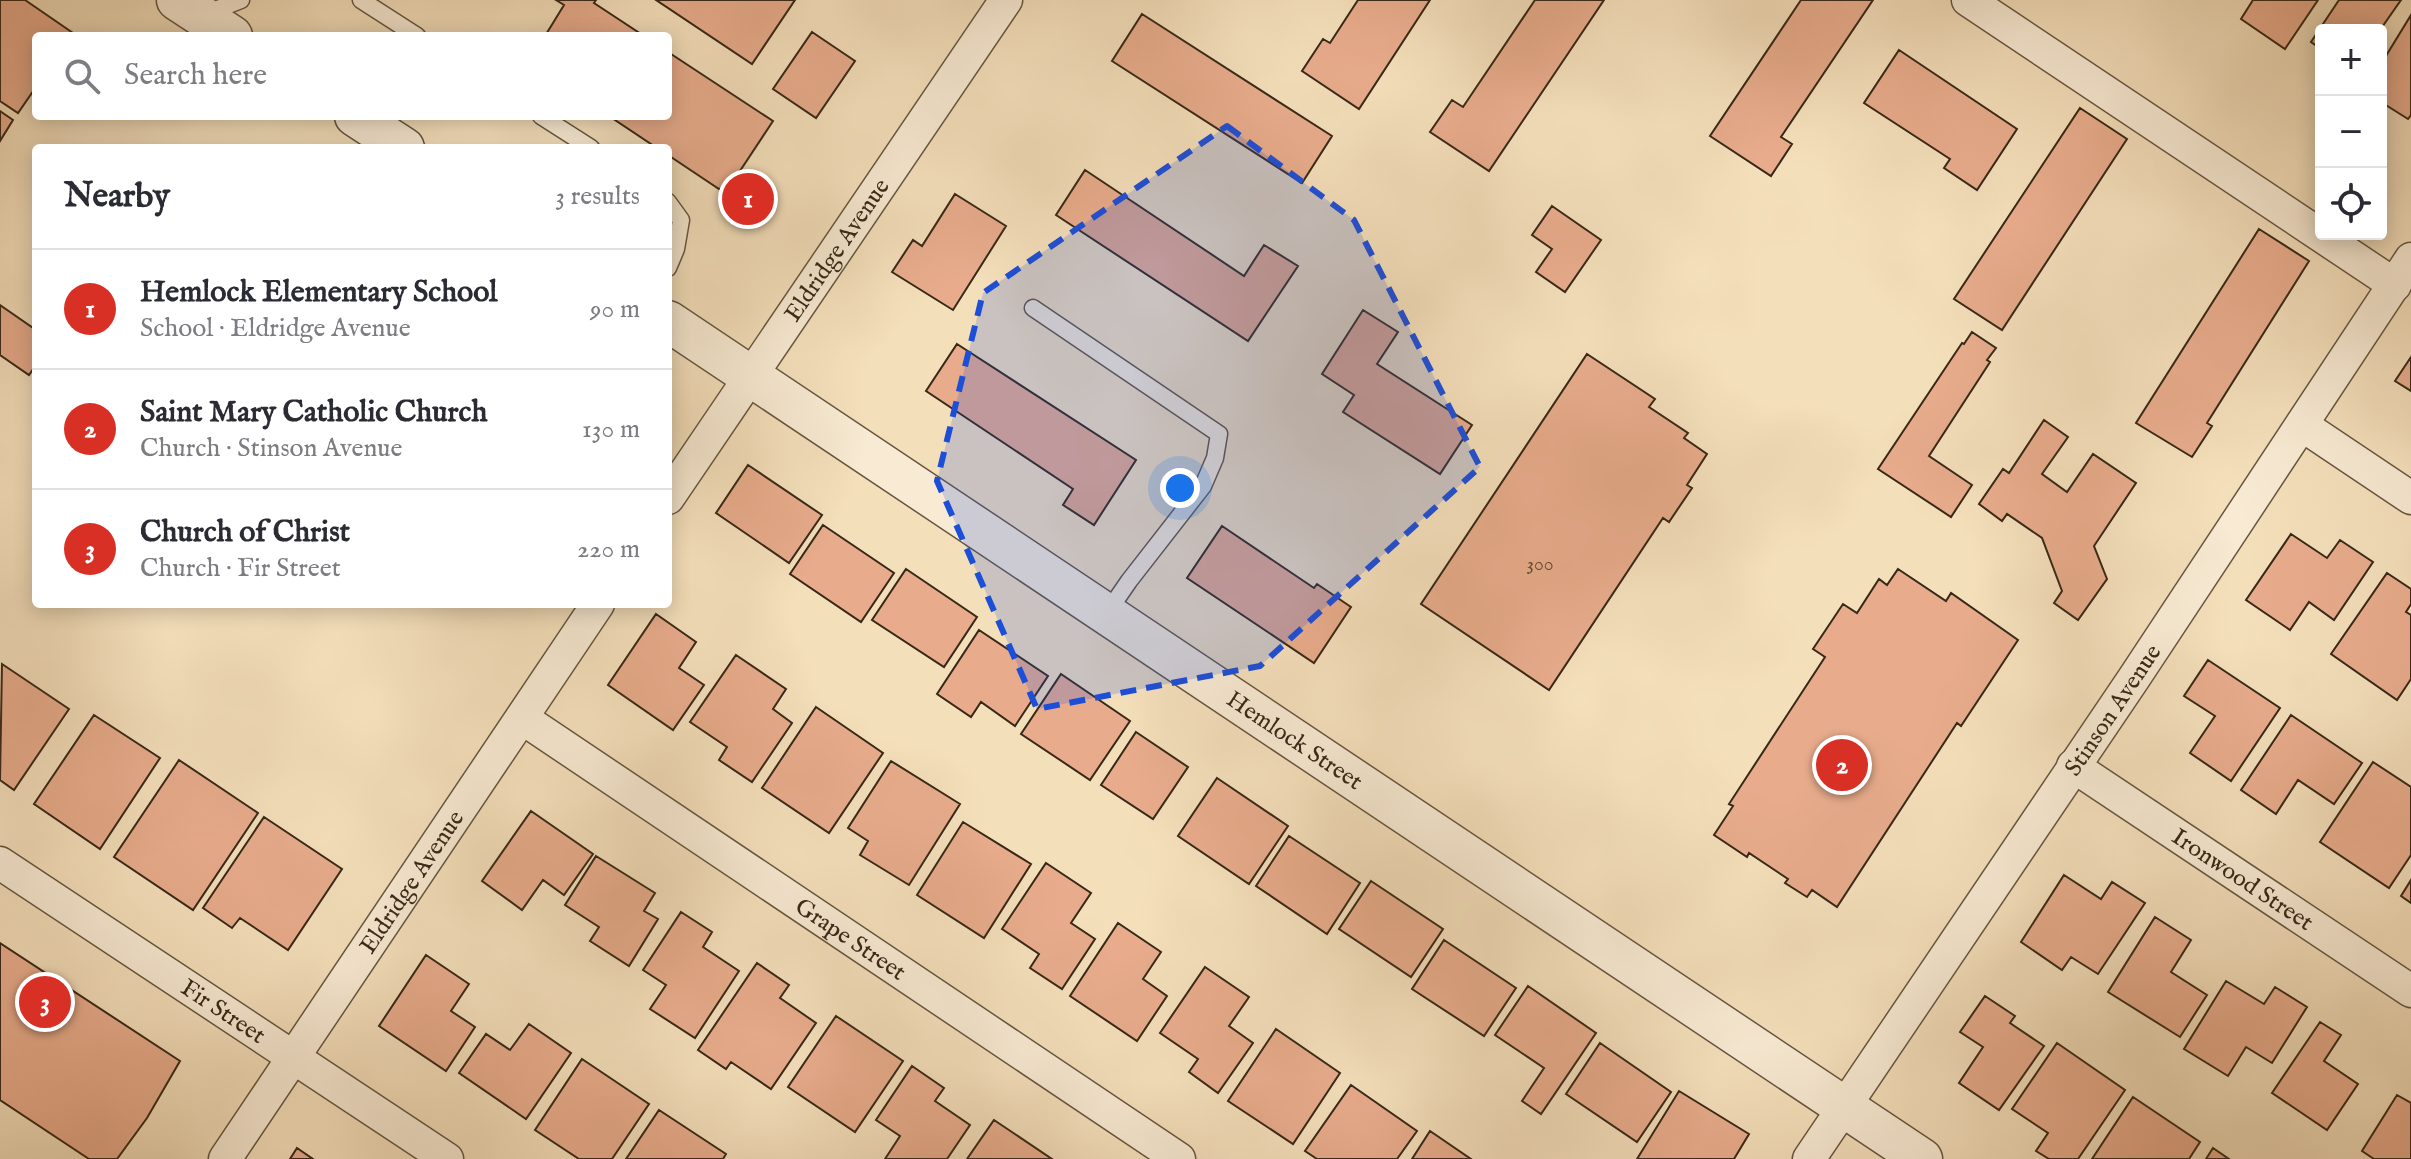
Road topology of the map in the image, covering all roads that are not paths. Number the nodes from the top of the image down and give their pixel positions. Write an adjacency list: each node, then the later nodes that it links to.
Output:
1 (241, 0): 5 (lane)
2 (361, 0): 6 (lane)
3 (1006, 0): 16 (street, Eldridge Avenue)
4 (1968, 0): 13 (street)
5 (203, 17)
6 (411, 32)
7 (361, 120): 9 (street)
8 (547, 120): 10 (lane)
9 (398, 144)
10 (585, 144)
11 (672, 208): 12 (lane)
12 (672, 258)
13 (2403, 272): 17 (street, Stinson Avenue)
14 (1033, 308): 21 (lane)
15 (672, 324): 16 (street, Hemlock Street)
16 (750, 375): 18 (street, Eldridge Avenue); 21 (street, Hemlock Street)
17 (2302, 425): 19 (street); 23 (street, Stinson Avenue)
18 (672, 492)
19 (2411, 498)
20 (595, 608): 22 (street, Eldridge Avenue)
21 (1107, 613): 27 (street, Hemlock Street)
22 (522, 718): 26 (street, Eldridge Avenue); 30 (street, Grape Street)
23 (2073, 766): 25 (street, Ironwood Street); 27 (street, Stinson Avenue)
24 (0, 863): 26 (street, Fir Street)
25 (2411, 991)
26 (293, 1057): 28 (street, Eldridge Avenue); 29 (street, Fir Street)
27 (1843, 1105): 31 (street, Stinson Avenue); 32 (street, Hemlock Street)
28 (225, 1159)
29 (447, 1159)
30 (1179, 1159)
31 (1809, 1159)
32 (1922, 1159)

